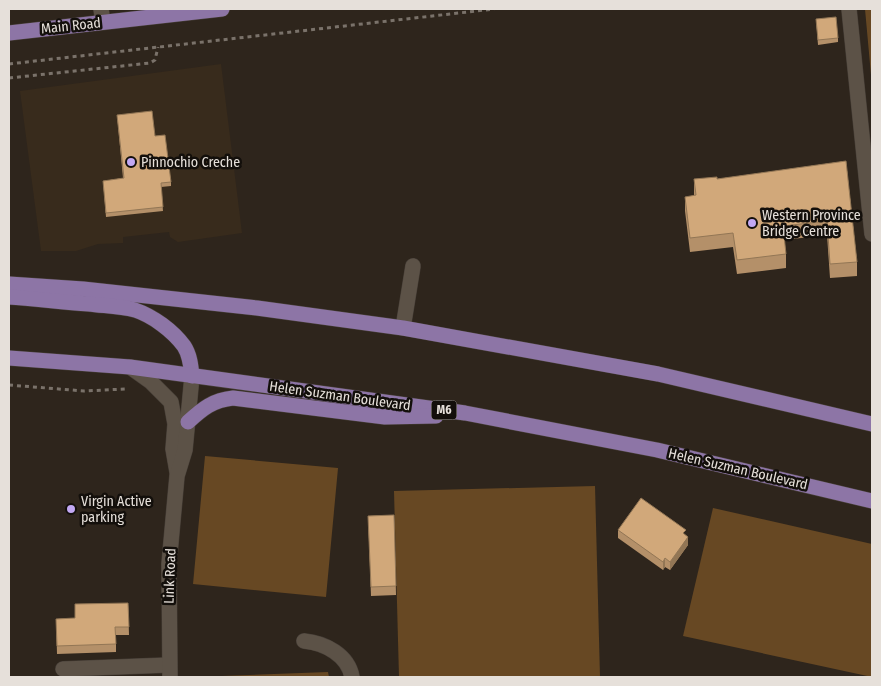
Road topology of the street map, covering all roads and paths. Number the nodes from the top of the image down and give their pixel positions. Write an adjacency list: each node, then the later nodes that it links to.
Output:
1 (222, 9): 4 (main road, Main Road)
2 (494, 9): 6 (path)
3 (849, 9): 9 (street)
4 (102, 16): 5 (main road, Main Road)
5 (9, 33)
6 (158, 47): 7 (path); 8 (path)
7 (9, 64)
8 (9, 78)
9 (872, 234)
10 (413, 266): 13 (street)
11 (9, 284): 13 (main road)
12 (9, 297): 16 (main road)
13 (403, 328): 21 (main road)
14 (9, 358): 15 (main road, Helen Suzman Boulevard / M6)
15 (130, 367): 16 (main road, Helen Suzman Boulevard / M6); 22 (street, Link Road)
16 (192, 376): 19 (main road, Helen Suzman Boulevard / M6); 20 (street, Link Road)
17 (9, 385): 18 (path)
18 (129, 389)
19 (465, 413): 20 (main road); 23 (main road, Helen Suzman Boulevard / M6)
20 (188, 422): 22 (street, Link Road)
21 (872, 424)
22 (177, 476): 26 (street, Link Road)
23 (872, 501)
24 (304, 640): 27 (street)
25 (63, 669): 26 (street)
26 (170, 671)
27 (352, 677)

